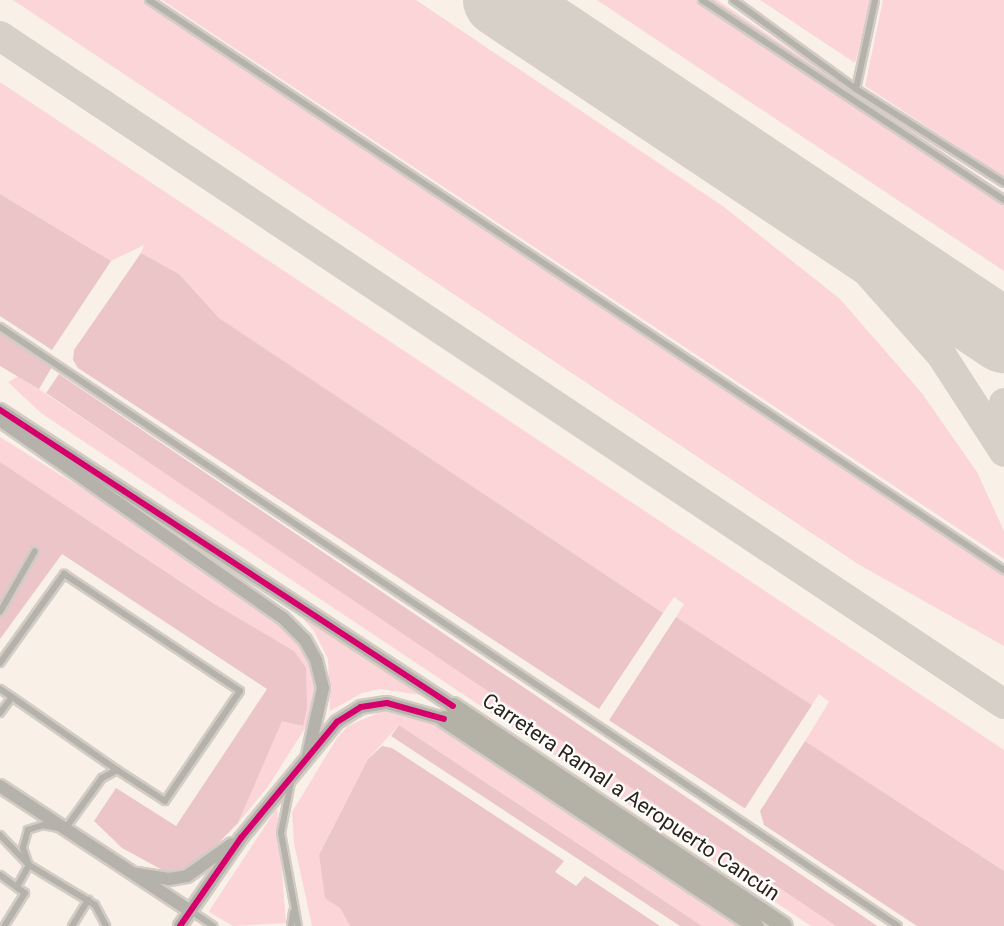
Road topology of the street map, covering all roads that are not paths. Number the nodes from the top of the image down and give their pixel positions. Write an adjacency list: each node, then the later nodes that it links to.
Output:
1 (148, 0): 12 (lane)
2 (702, 0): 7 (lane)
3 (733, 0): 5 (lane)
4 (875, 0): 5 (lane)
5 (856, 89): 6 (lane)
6 (1004, 183)
7 (1004, 200)
8 (0, 327): 42 (lane)
9 (0, 410): 17 (street)
10 (0, 420): 19 (street)
11 (35, 551): 13 (lane)
12 (1004, 570)
13 (0, 612)
14 (0, 663): 20 (lane)
15 (0, 689): 16 (lane)
16 (12, 696): 18 (lane); 20 (lane)
17 (448, 712): 19 (street); 40 (main road, Carretera Ramal a Aeropuerto Cancún); 41 (main road, Carretera Ramal a Aeropuerto Cancún)
18 (0, 713)
19 (308, 755): 21 (street)
20 (117, 770): 23 (lane)
21 (295, 772): 25 (street); 31 (lane)
22 (0, 786): 23 (street)
23 (65, 829): 26 (lane); 27 (street)
24 (0, 835): 26 (lane)
25 (241, 837): 27 (street); 32 (street)
26 (29, 865): 29 (lane); 30 (lane)
27 (130, 872): 32 (street)
28 (0, 875): 29 (lane)
29 (17, 887): 33 (lane)
30 (88, 900): 34 (lane); 35 (lane)
31 (294, 907): 38 (lane); 39 (lane)
32 (190, 911): 36 (street); 37 (lane)
33 (4, 926)
34 (72, 926)
35 (106, 926)
36 (180, 926)
37 (213, 926)
38 (291, 926)
39 (298, 926)
40 (756, 926)
41 (784, 926)
42 (898, 926)

